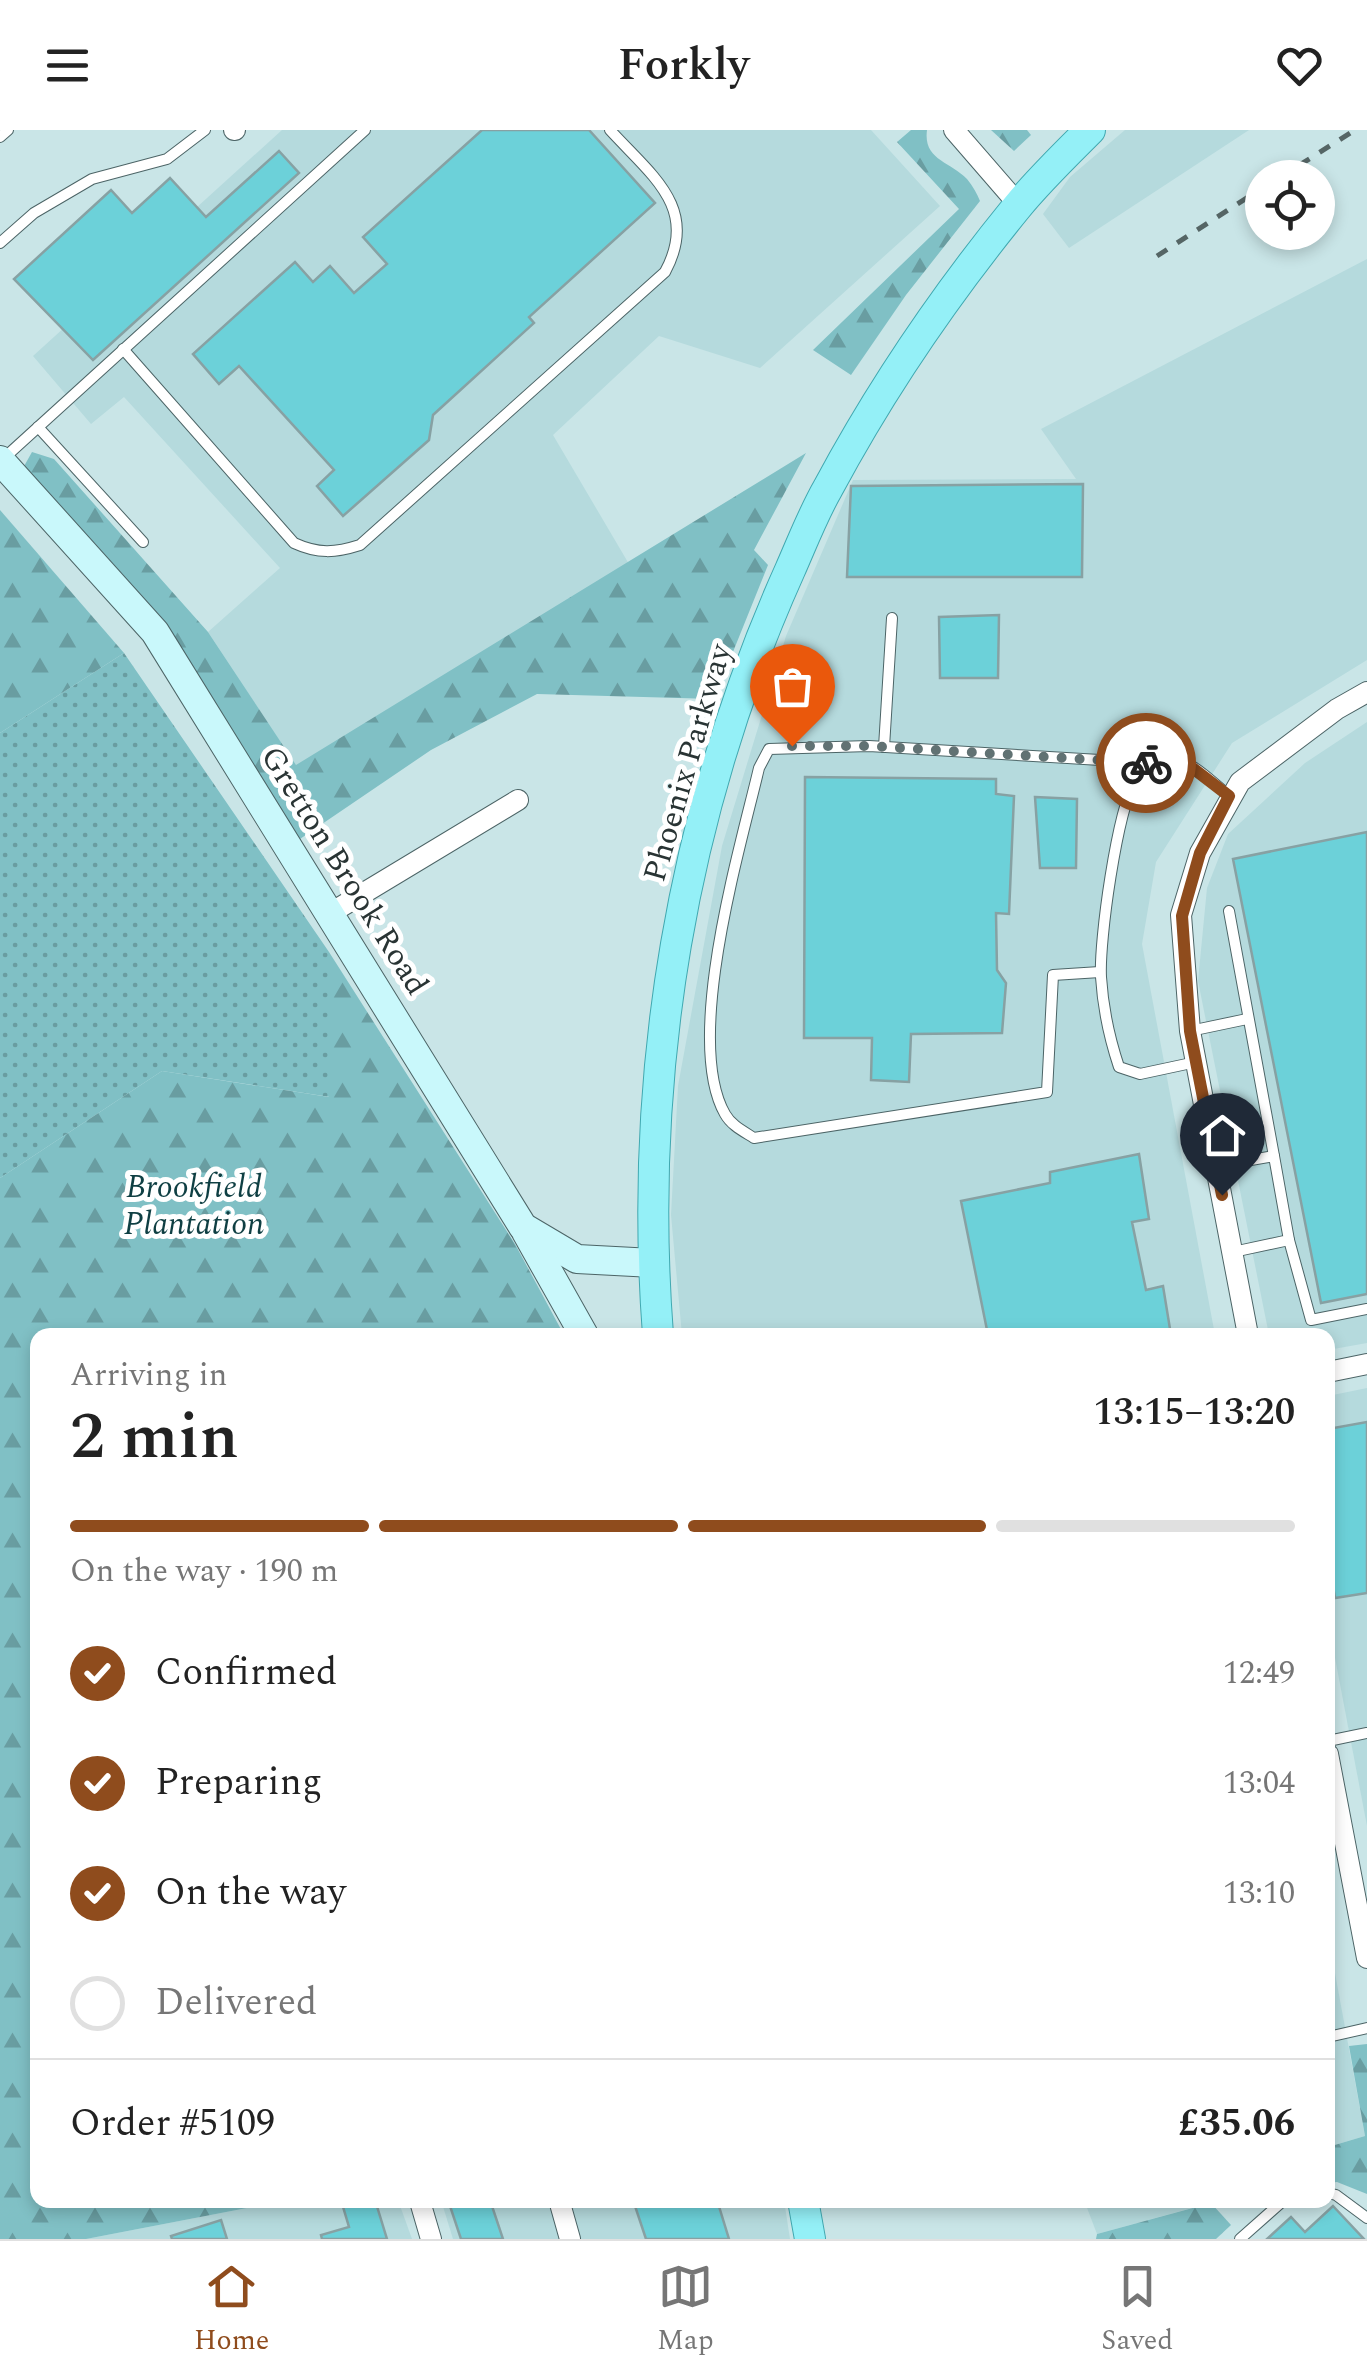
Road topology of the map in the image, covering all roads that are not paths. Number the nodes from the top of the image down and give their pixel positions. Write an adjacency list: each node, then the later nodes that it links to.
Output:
1 (8, 130): 7 (lane)
2 (205, 130): 9 (lane)
3 (364, 130): 10 (lane)
4 (610, 130): 10 (lane)
5 (954, 130): 8 (street)
6 (1090, 130): 8 (main road, Phoenix Parkway)
7 (0, 138)
8 (1019, 205): 31 (main road, Phoenix Parkway)
9 (0, 242)
10 (123, 350): 11 (lane)
11 (38, 426): 12 (lane); 13 (lane)
12 (0, 460): 21 (street, Gretton Brook Road)
13 (144, 542)
14 (892, 618): 16 (lane)
15 (1367, 692): 18 (street)
16 (884, 747): 17 (lane); 22 (lane)
17 (1150, 764): 18 (lane); 22 (lane)
18 (1229, 796): 24 (street)
19 (518, 800): 21 (street)
20 (1230, 912): 23 (lane)
21 (329, 914): 28 (street, Gretton Brook Road)
22 (1100, 972): 25 (lane)
23 (1247, 1019): 24 (lane); 26 (lane)
24 (1190, 1031): 25 (street)
25 (1196, 1062): 27 (street)
26 (1274, 1156): 27 (lane); 29 (lane)
27 (1216, 1166): 30 (street)
28 (523, 1227): 31 (street, Gretton Brook Road); 33 (street)
29 (1289, 1240): 30 (lane); 32 (lane)
30 (1233, 1252): 35 (street)
31 (653, 1263): 34 (main road, Phoenix Parkway)
32 (1367, 1310)
33 (580, 1328)
34 (658, 1328)
35 (1247, 1328)
36 (1367, 1364): 37 (street)
37 (1335, 1371)
38 (1367, 1733): 39 (lane)
39 (1335, 1740)
40 (1335, 1791): 41 (street)
41 (1367, 1958)
42 (1367, 2028): 43 (lane)
43 (1335, 2035)
44 (1335, 2195): 49 (lane)
45 (422, 2208): 50 (street)
46 (560, 2208): 51 (street)
47 (804, 2208): 52 (main road)
48 (1275, 2208): 53 (lane)
49 (1367, 2218)
50 (431, 2239)
51 (570, 2239)
52 (810, 2239)
53 (1240, 2239)

